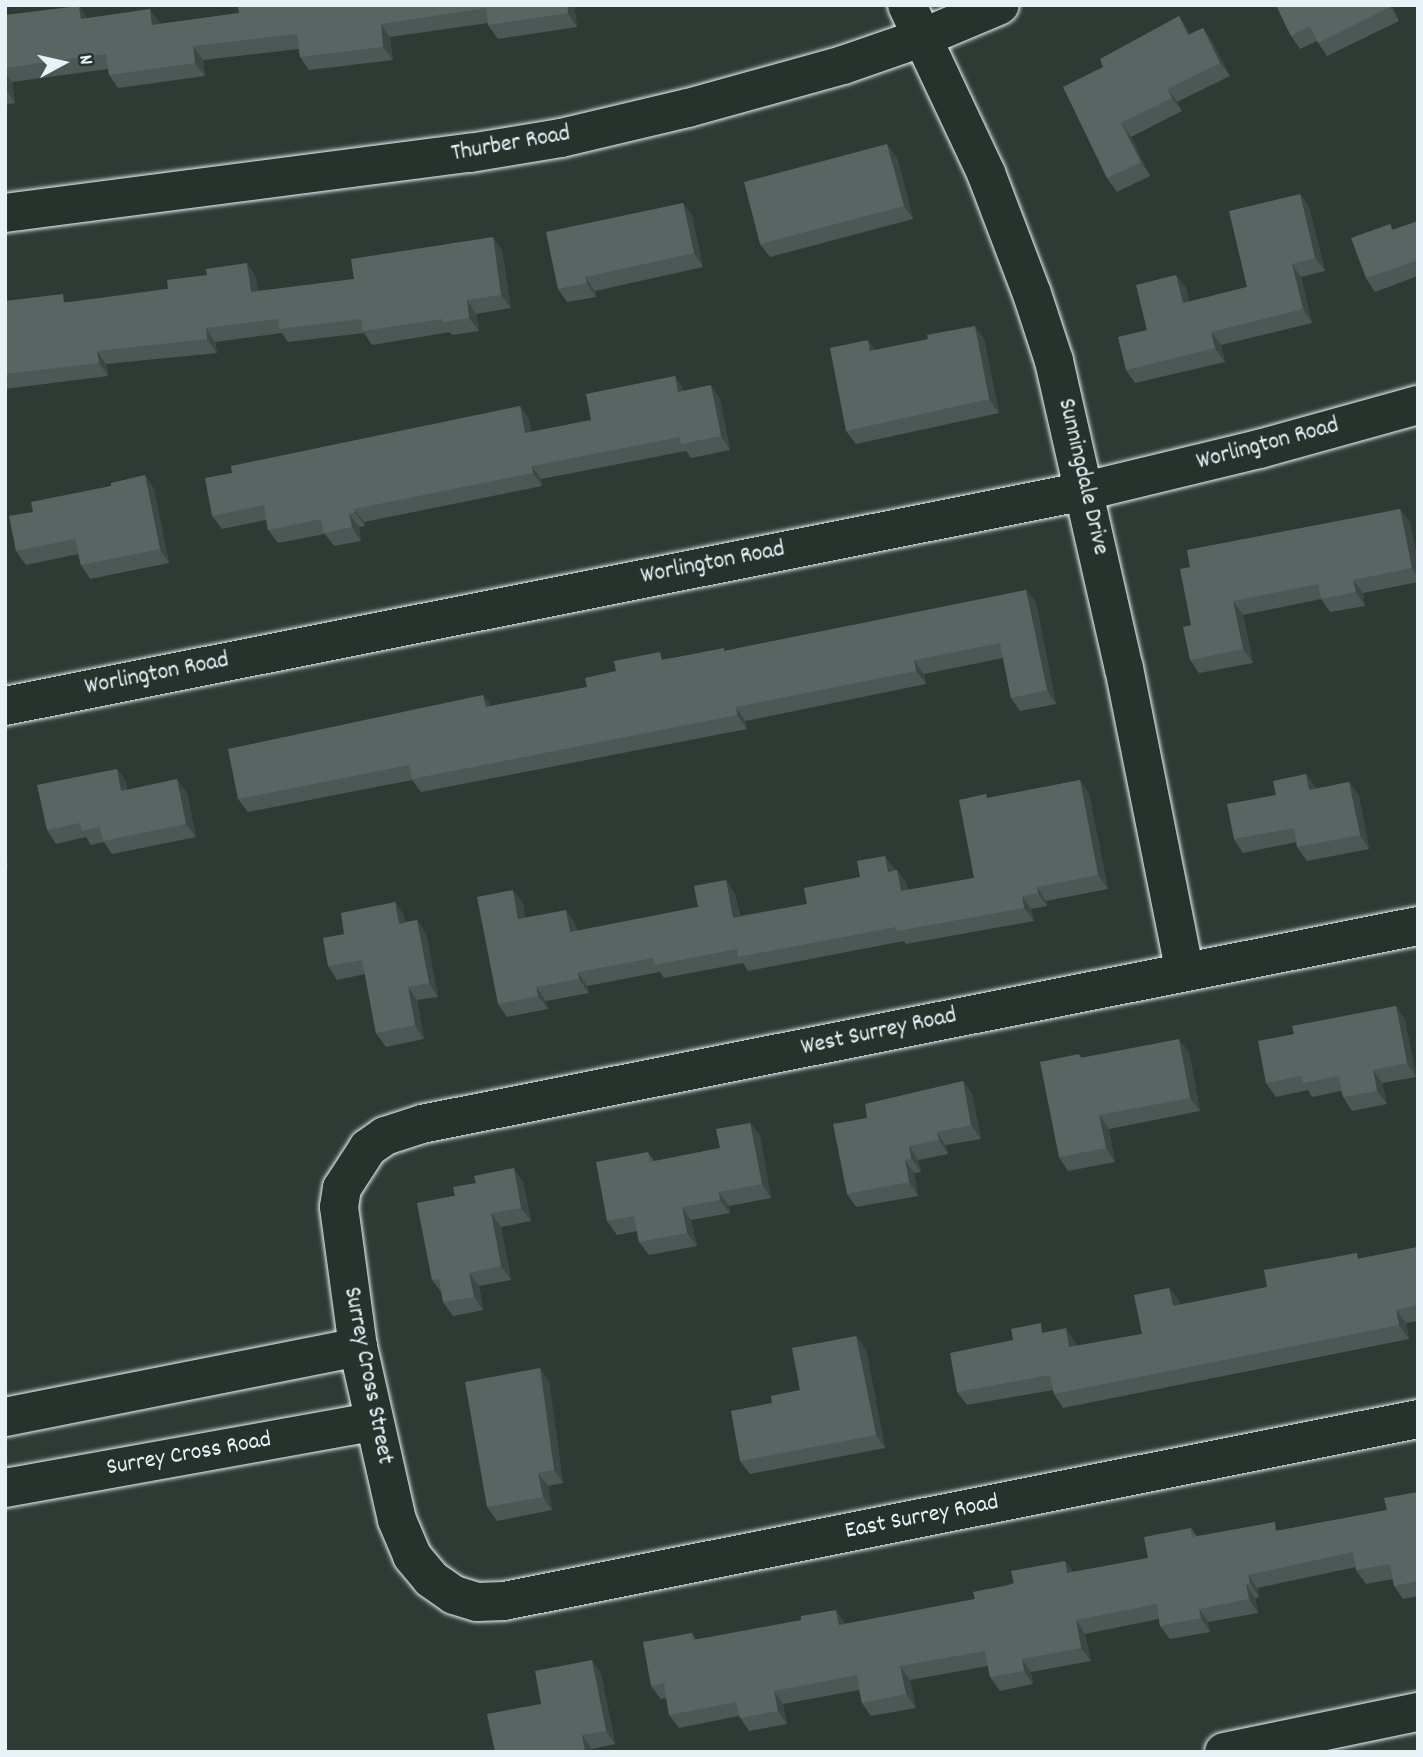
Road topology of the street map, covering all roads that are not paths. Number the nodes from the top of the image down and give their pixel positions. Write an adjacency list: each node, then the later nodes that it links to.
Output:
1 (1000, 5): 2 (street, Thurber Road)
2 (915, 21): 3 (street, Thurber Road); 5 (street, Sunningdale Drive)
3 (5, 214)
4 (1418, 405): 5 (street, Worlington Road)
5 (1085, 491): 6 (street, Worlington Road); 8 (street, Sunningdale Drive)
6 (5, 706)
7 (1418, 926): 8 (street, West Surrey Road)
8 (1185, 972): 9 (street, West Surrey Road)
9 (354, 1167): 10 (street, Surrey Cross Street)
10 (358, 1348): 11 (street); 13 (street, Surrey Cross Street)
11 (5, 1417)
12 (1418, 1419): 15 (street, East Surrey Road)
13 (373, 1422): 14 (street, Surrey Cross Road); 15 (street, Surrey Cross Street)
14 (5, 1488)
15 (430, 1579)
16 (1418, 1712): 17 (street)
17 (1366, 1737): 18 (street)
18 (1224, 1752)

